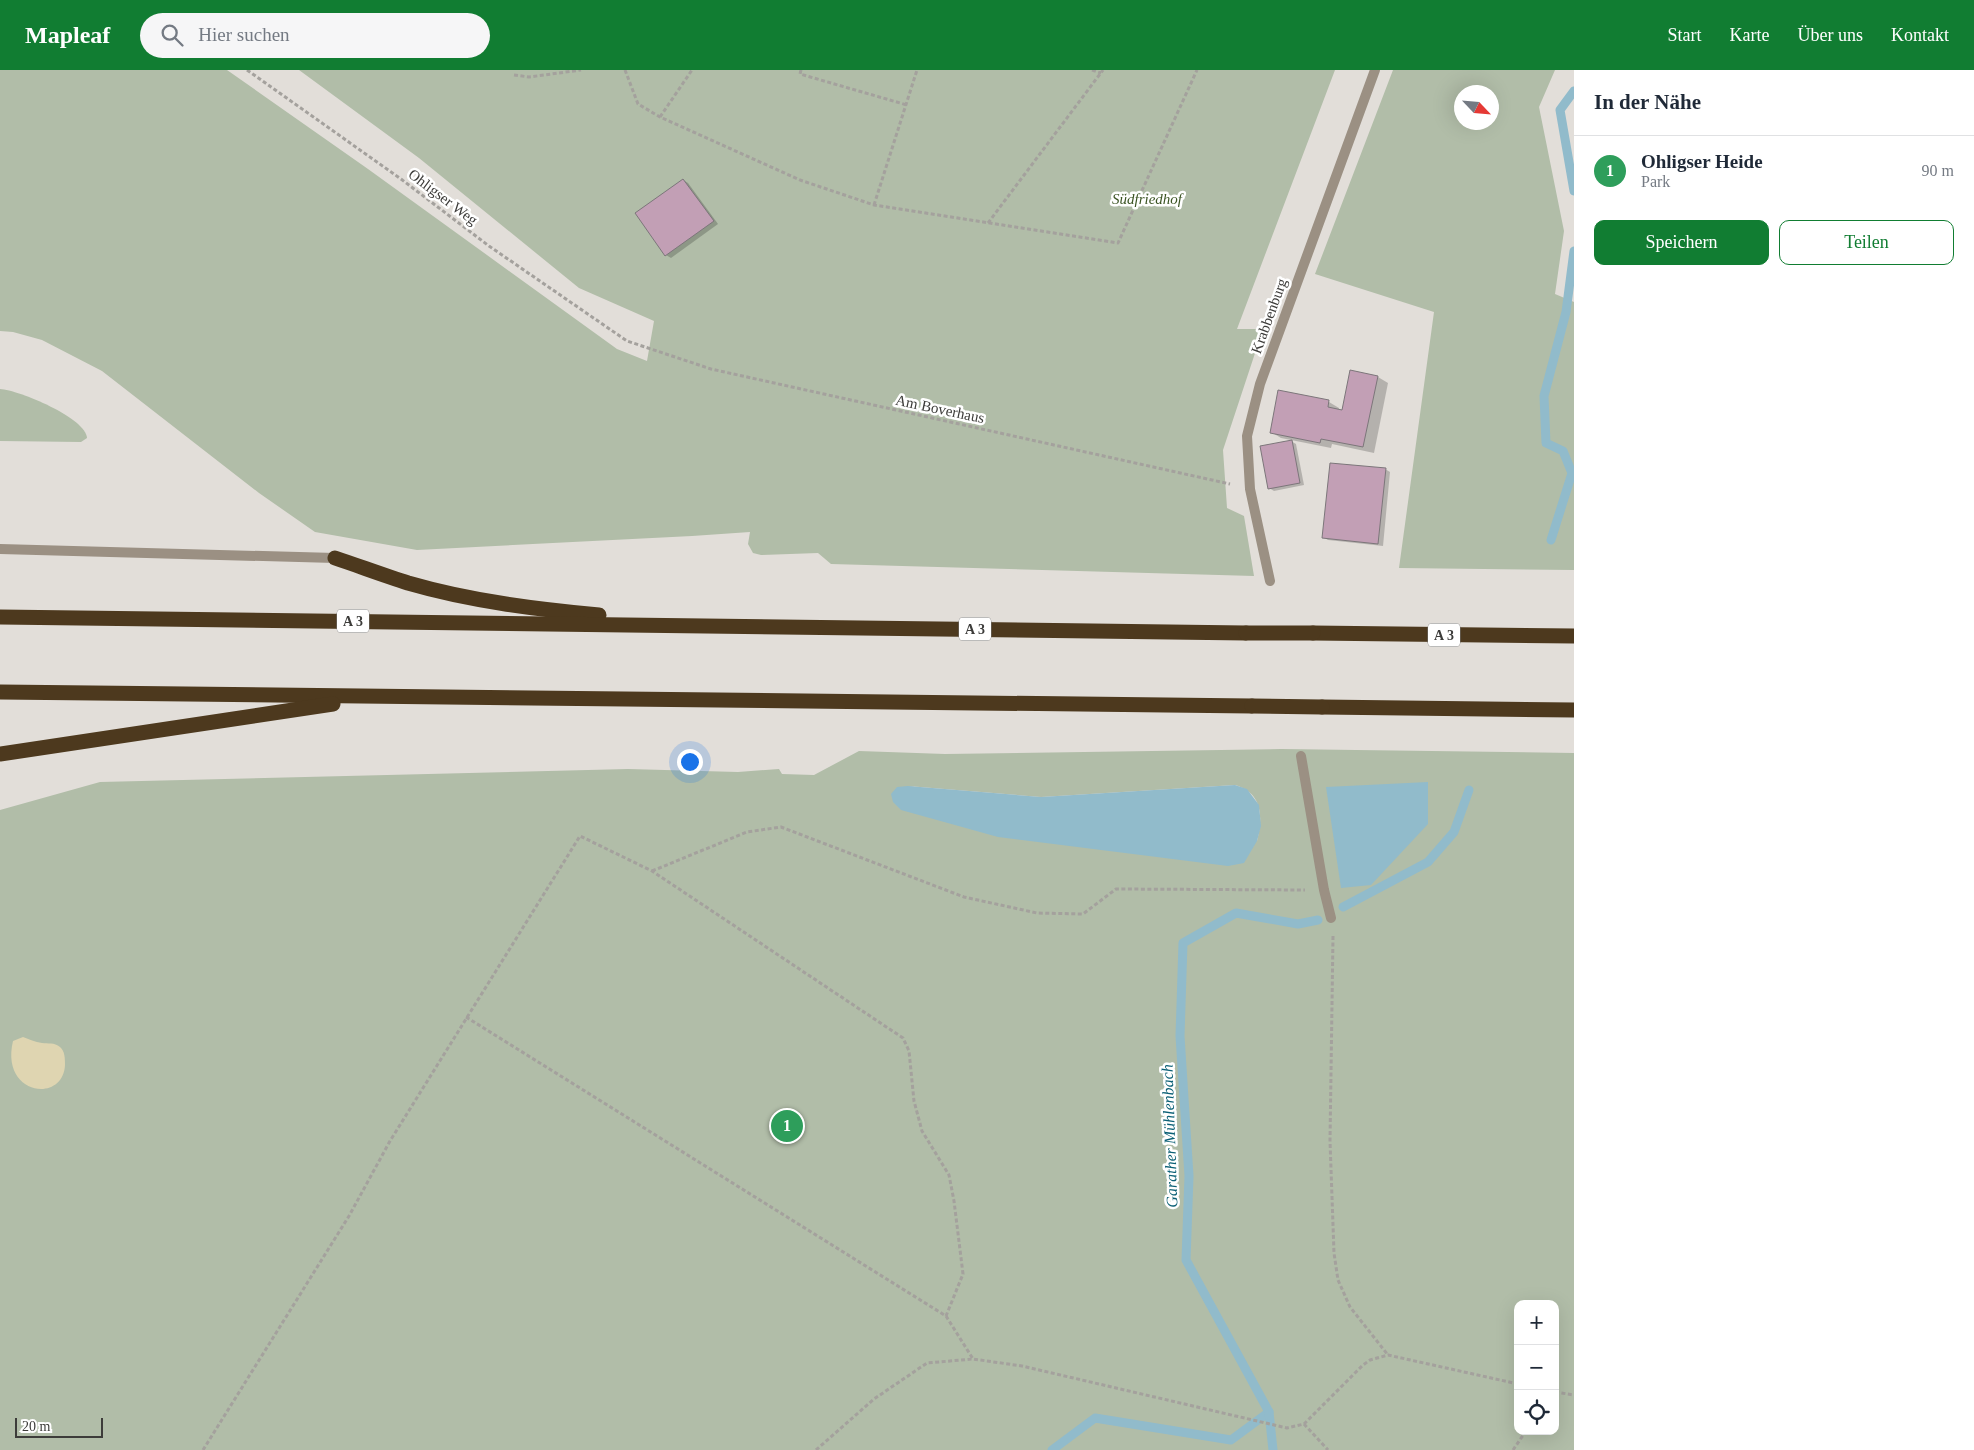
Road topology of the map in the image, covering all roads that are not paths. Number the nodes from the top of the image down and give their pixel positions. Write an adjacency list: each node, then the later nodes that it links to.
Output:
1 (1376, 70): 4 (lane, Krabbenburg)
2 (0, 549): 3 (lane)
3 (336, 558): 6 (highway)
4 (1270, 581)
5 (0, 617): 6 (highway, A 3)
6 (705, 625): 7 (highway, A 3, bridge)
7 (1574, 636)
8 (0, 692): 9 (highway)
9 (376, 697): 10 (highway, bridge); 11 (highway)
10 (1574, 710)
11 (0, 754)
12 (1301, 756): 13 (lane)
13 (1331, 918)

